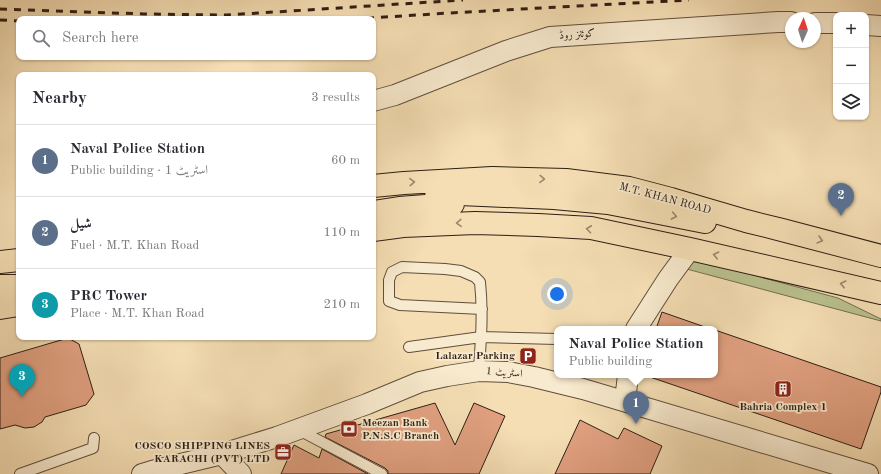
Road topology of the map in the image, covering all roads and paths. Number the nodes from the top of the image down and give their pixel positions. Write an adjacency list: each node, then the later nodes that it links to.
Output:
1 (785, 22): 6 (street, کوئنز روڈ)
2 (821, 23): 3 (street)
3 (833, 23)
4 (869, 25): 5 (street)
5 (881, 26)
6 (376, 100)
7 (376, 186): 12 (highway, M.T. KHAN ROAD, one-way to 12)
8 (376, 201): 9 (highway)
9 (607, 209): 10 (highway); 12 (highway, one-way to 12); 13 (highway)
10 (376, 212)
11 (376, 230): 13 (highway, one-way to 11)
12 (782, 230): 14 (highway, M.T. KHAN ROAD, one-way to 14)
13 (690, 250): 21 (highway, one-way to 13); 25 (street)
14 (881, 256)
15 (16, 260): 16 (highway)
16 (0, 262)
17 (16, 274): 18 (highway)
18 (0, 276)
19 (0, 286): 20 (highway)
20 (16, 286)
21 (878, 294)
22 (16, 305): 23 (highway)
23 (0, 308)
24 (482, 309): 24 (lane); 26 (lane)
25 (638, 326)
26 (481, 337): 27 (lane); 28 (lane); 29 (lane)
27 (554, 339)
28 (409, 347)
29 (479, 371): 31 (street, اسٹریٹ 1); 32 (street, اسٹریٹ 1)
30 (628, 378): 31 (street)
31 (626, 401): 39 (street, اسٹریٹ 1)
32 (297, 429): 34 (street, اسٹریٹ 1); 38 (lane)
33 (94, 438): 35 (lane)
34 (222, 454): 36 (street, اسٹریٹ 1); 37 (street)
35 (20, 474)
36 (142, 474)
37 (241, 474)
38 (382, 474)
39 (868, 474)

